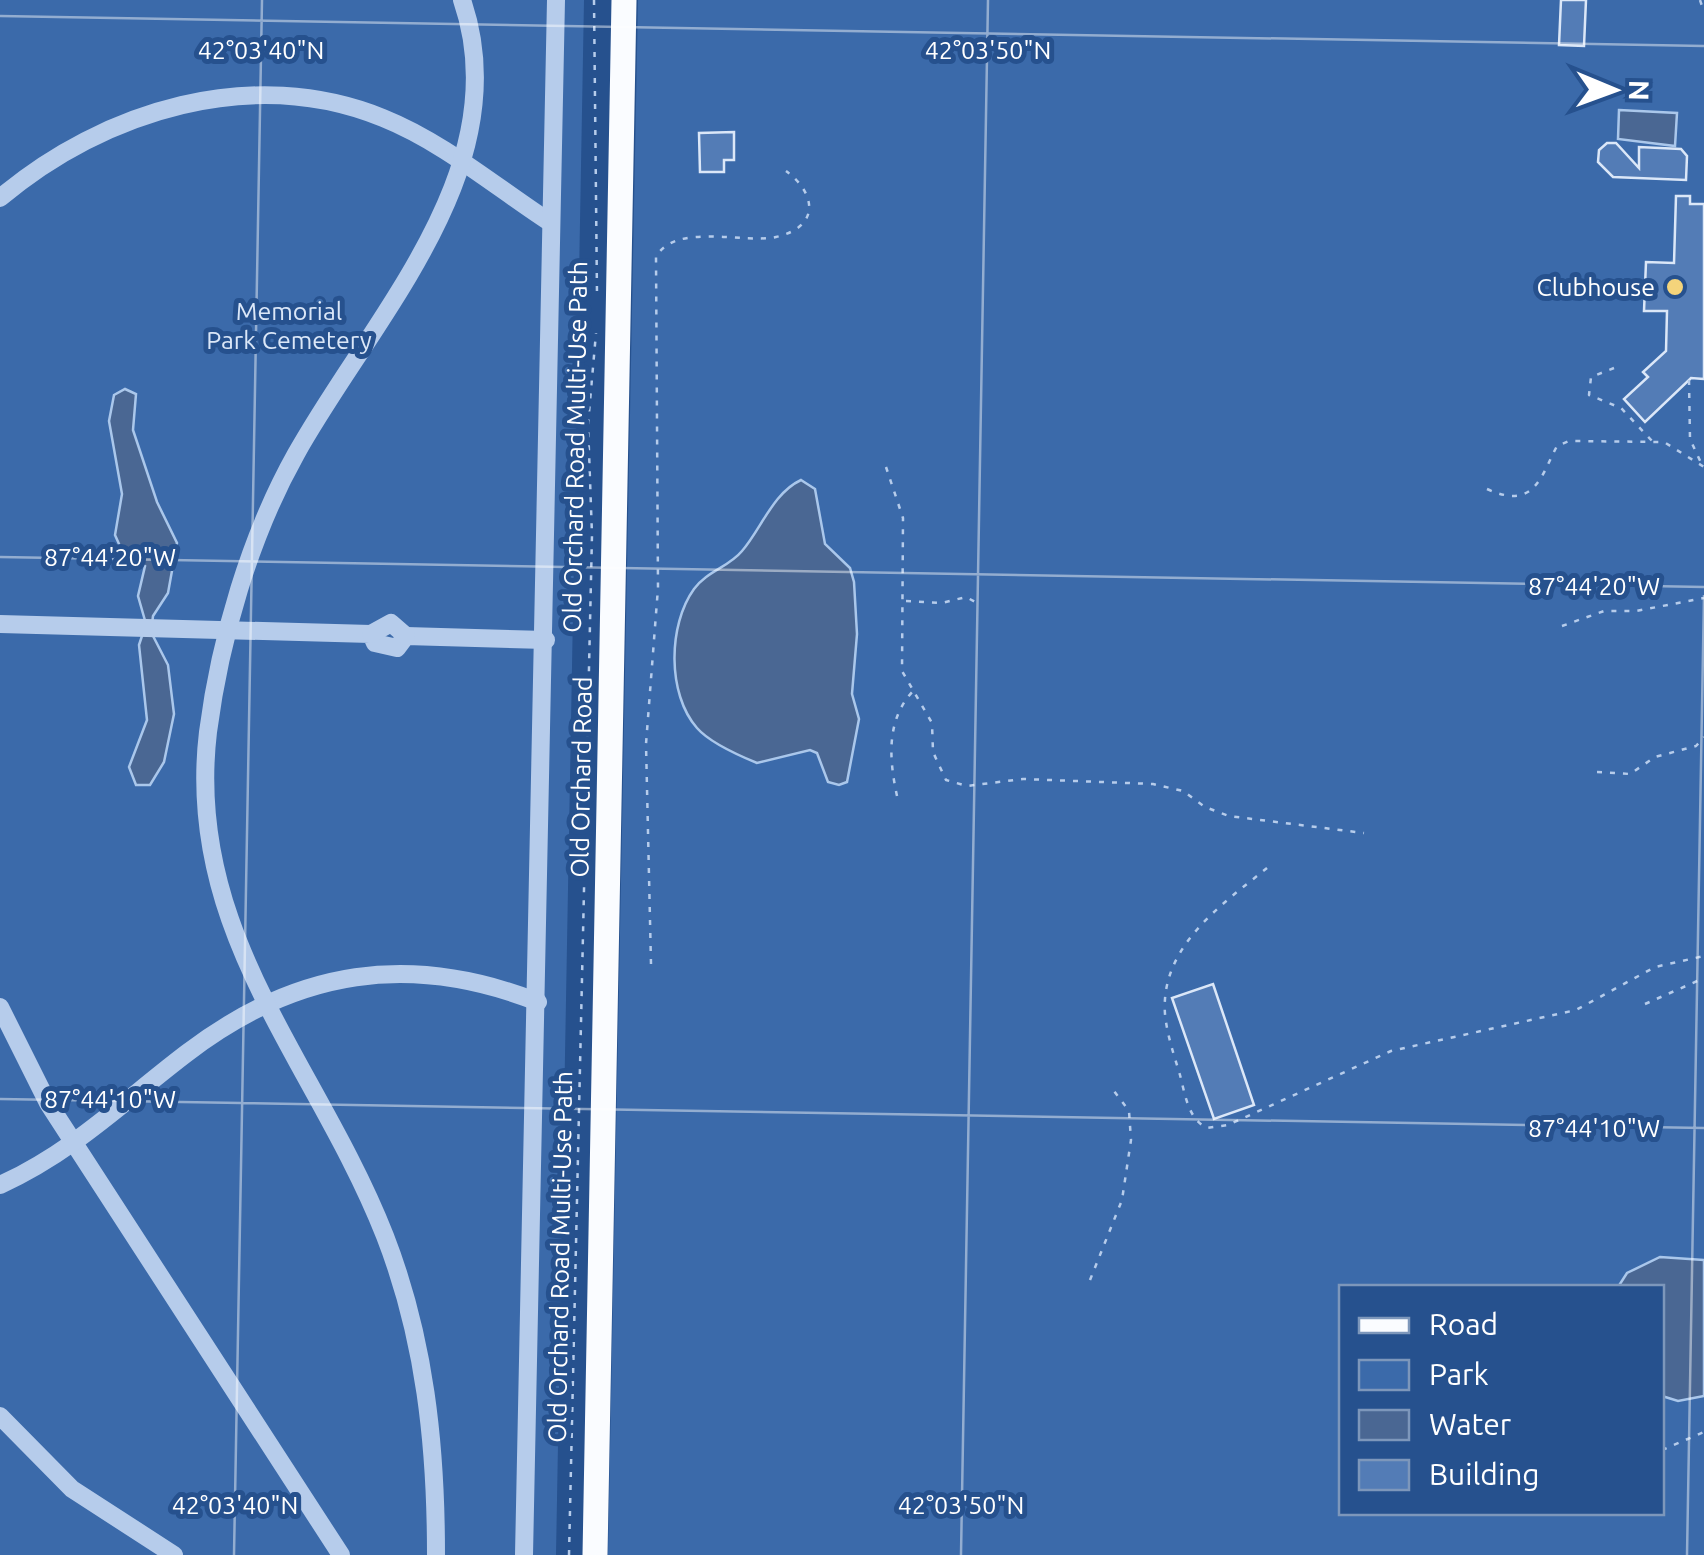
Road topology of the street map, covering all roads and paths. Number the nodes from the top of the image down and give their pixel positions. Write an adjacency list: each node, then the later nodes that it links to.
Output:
1 (462, 0): 7 (lane)
2 (556, 0): 10 (lane)
3 (594, 0): 11 (path, Old Orchard Road Multi-Use Path)
4 (624, 0): 51 (main road, Old Orchard Road)
5 (1700, 0): 6 (path)
6 (1704, 12)
7 (460, 163): 9 (lane); 10 (lane); 24 (lane)
8 (786, 171): 33 (path)
9 (0, 198)
10 (551, 223): 25 (lane)
11 (597, 297)
12 (596, 329): 50 (path, Old Orchard Road Multi-Use Path)
13 (1614, 368): 15 (path)
14 (1689, 380): 17 (path)
15 (1654, 442): 17 (path); 18 (path)
16 (886, 466): 20 (path)
17 (1704, 467)
18 (1487, 489)
19 (1704, 598): 23 (path)
20 (904, 602): 21 (path); 26 (path)
21 (980, 604)
22 (0, 624): 24 (lane)
23 (1562, 626)
24 (229, 630): 25 (lane); 36 (lane)
25 (546, 640): 35 (lane)
26 (914, 690): 29 (path); 30 (path)
27 (1704, 738): 28 (path)
28 (1597, 772)
29 (897, 796)
30 (1364, 833)
31 (1267, 868): 32 (path)
32 (1704, 956)
33 (651, 964)
34 (1704, 978): 37 (path)
35 (538, 1002): 36 (lane); 49 (lane)
36 (264, 1004): 40 (lane); 48 (lane)
37 (1646, 1004)
38 (0, 1007): 40 (lane)
39 (1111, 1087): 42 (path)
40 (75, 1144): 41 (lane); 47 (lane)
41 (0, 1184)
42 (1090, 1280)
43 (0, 1416): 46 (lane)
44 (1704, 1432): 45 (path)
45 (1664, 1449)
46 (174, 1555)
47 (341, 1555)
48 (436, 1555)
49 (524, 1555)
50 (569, 1555)
51 (596, 1555)

